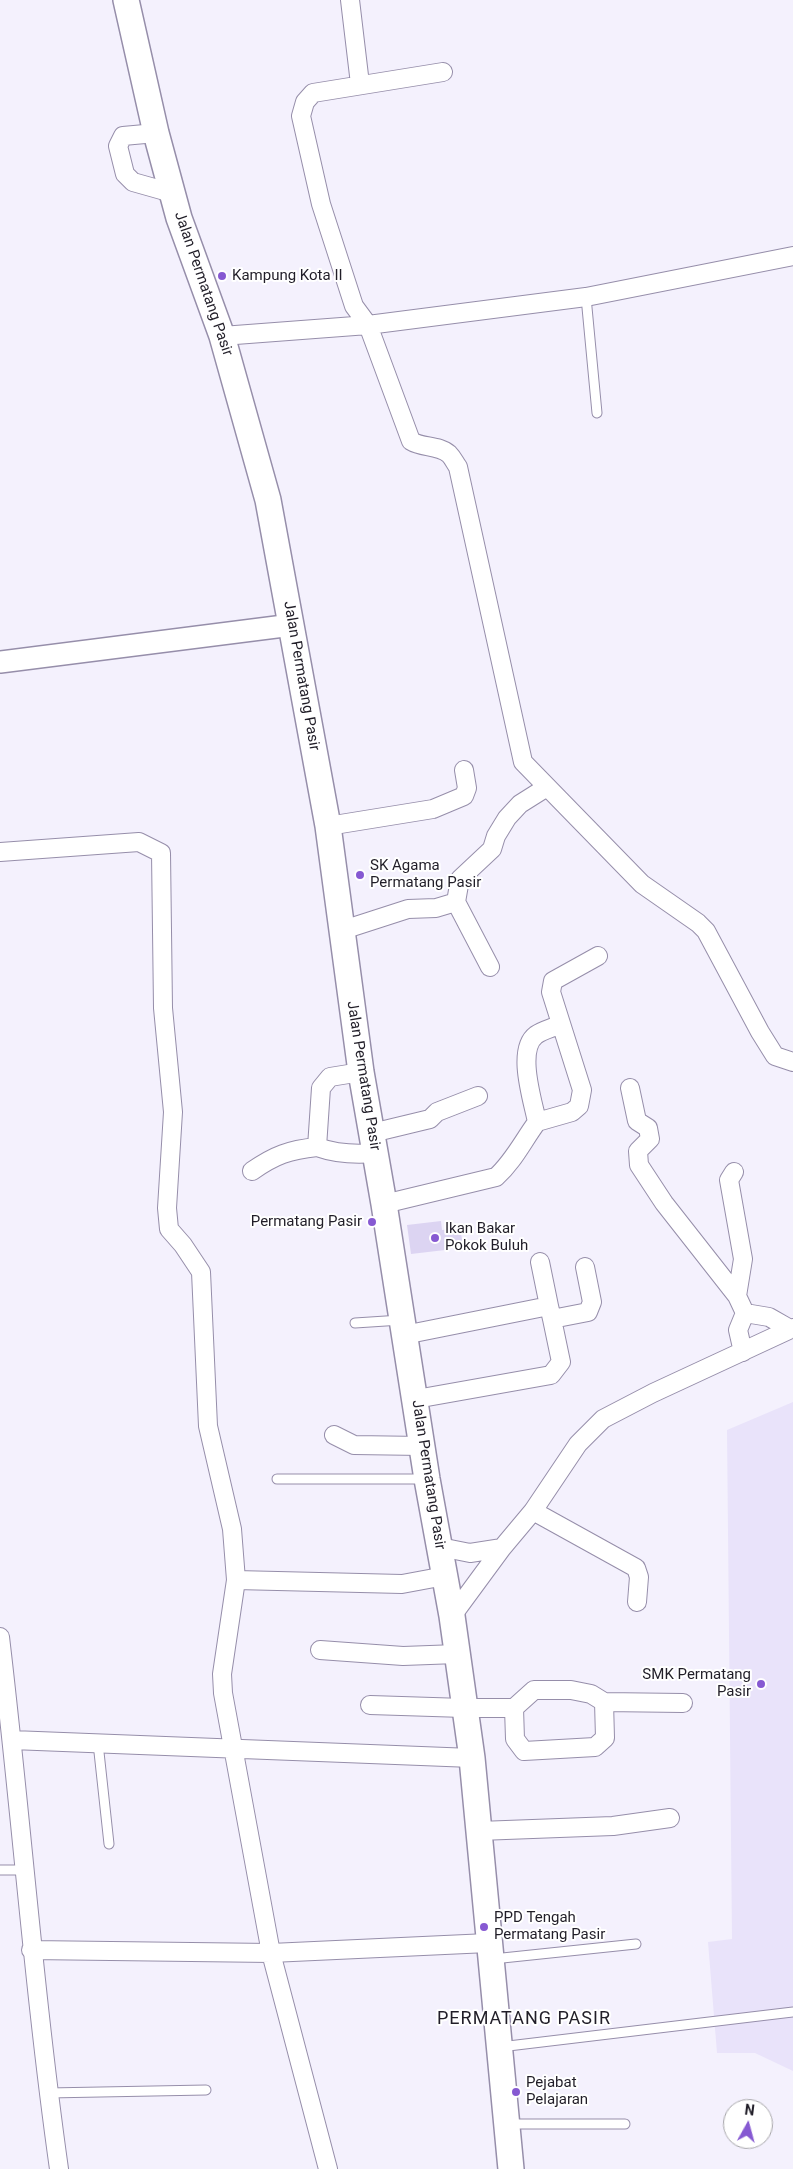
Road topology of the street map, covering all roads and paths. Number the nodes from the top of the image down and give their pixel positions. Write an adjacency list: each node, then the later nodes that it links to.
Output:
1 (126, 0): 5 (main road, Jalan Permatang Pasir)
2 (350, 0): 4 (street)
3 (443, 72): 4 (street)
4 (360, 84): 9 (street)
5 (156, 133): 6 (main road, Jalan Permatang Pasir); 6 (street)
6 (172, 193): 10 (main road, Jalan Permatang Pasir)
7 (793, 256): 8 (street)
8 (586, 297): 9 (street); 11 (lane)
9 (368, 325): 10 (street); 15 (street)
10 (222, 336): 12 (main road, Jalan Permatang Pasir)
11 (597, 413)
12 (292, 626): 13 (street); 16 (main road, Jalan Permatang Pasir)
13 (0, 662)
14 (464, 770): 16 (street)
15 (547, 787): 18 (street); 23 (street)
16 (328, 826): 19 (main road, Jalan Permatang Pasir)
17 (0, 852): 51 (street)
18 (456, 902): 19 (street); 21 (street)
19 (343, 930): 24 (main road, Jalan Permatang Pasir)
20 (598, 956): 22 (street)
21 (490, 967)
22 (561, 1024): 27 (street); 27 (street)
23 (793, 1062)
24 (361, 1072): 28 (main road, Jalan Permatang Pasir); 29 (street)
25 (630, 1088): 35 (street)
26 (478, 1096): 28 (street)
27 (537, 1122): 32 (street)
28 (374, 1143): 29 (street); 32 (main road, Jalan Permatang Pasir)
29 (317, 1147): 30 (street)
30 (252, 1171)
31 (734, 1172): 35 (street)
32 (384, 1204): 39 (main road, Jalan Permatang Pasir)
33 (540, 1262): 36 (street)
34 (586, 1267): 36 (street)
35 (737, 1296): 37 (street)
36 (550, 1312): 39 (street); 42 (street)
37 (745, 1313): 40 (street); 41 (street)
38 (355, 1322): 39 (lane)
39 (403, 1327): 42 (main road, Jalan Permatang Pasir)
40 (792, 1328): 41 (street)
41 (743, 1352): 47 (street)
42 (416, 1399): 44 (main road, Jalan Permatang Pasir)
43 (334, 1435): 44 (street)
44 (422, 1446): 46 (main road, Jalan Permatang Pasir)
45 (277, 1478): 46 (lane)
46 (427, 1480): 48 (main road, Jalan Permatang Pasir)
47 (533, 1511): 49 (street); 52 (street)
48 (440, 1547): 49 (street); 50 (main road, Jalan Permatang Pasir)
49 (502, 1548): 53 (street)
50 (445, 1576): 51 (street); 53 (main road, Jalan Permatang Pasir)
51 (236, 1580): 64 (street)
52 (637, 1602)
53 (452, 1616): 56 (main road, Jalan Permatang Pasir)
54 (0, 1637): 62 (street)
55 (320, 1650): 56 (street)
56 (457, 1654): 60 (main road, Jalan Permatang Pasir)
57 (604, 1702): 58 (street); 61 (street); 61 (street)
58 (683, 1703)
59 (370, 1705): 60 (street)
60 (464, 1708): 61 (street); 65 (main road, Jalan Permatang Pasir)
61 (514, 1708)
62 (12, 1740): 63 (street); 70 (street)
63 (98, 1743): 64 (street); 68 (lane)
64 (234, 1749): 65 (street); 74 (street)
65 (472, 1758): 67 (main road, Jalan Permatang Pasir)
66 (670, 1818): 67 (street)
67 (479, 1831): 73 (main road, Jalan Permatang Pasir)
68 (109, 1844)
69 (0, 1870): 70 (lane)
70 (24, 1870): 72 (street)
71 (636, 1944): 73 (lane)
72 (32, 1950): 74 (street); 78 (street)
73 (489, 1951): 74 (street); 76 (main road, Jalan Permatang Pasir)
74 (271, 1953): 82 (street)
75 (793, 2012): 76 (lane)
76 (500, 2046): 79 (main road, Jalan Permatang Pasir)
77 (206, 2090): 78 (lane)
78 (48, 2093): 81 (street)
79 (507, 2124): 80 (lane); 83 (main road, Jalan Permatang Pasir)
80 (625, 2124)
81 (59, 2169)
82 (328, 2169)
83 (511, 2169)

